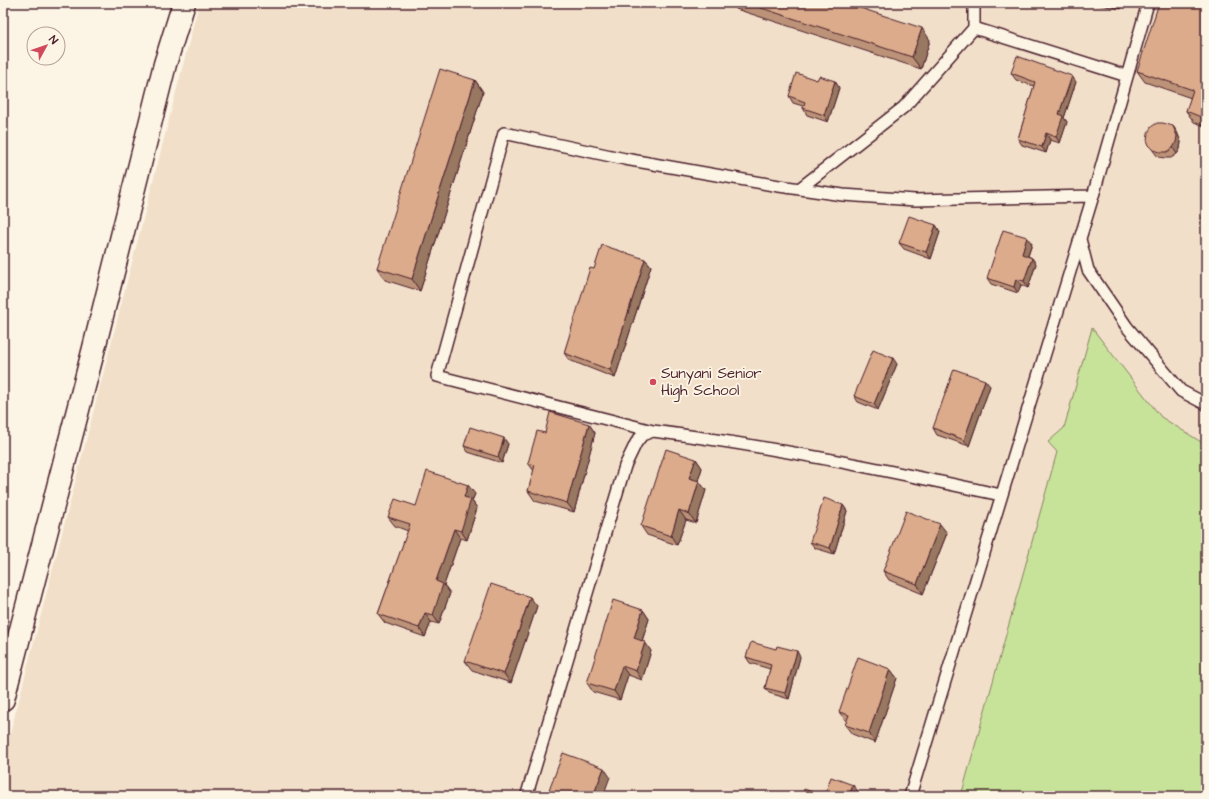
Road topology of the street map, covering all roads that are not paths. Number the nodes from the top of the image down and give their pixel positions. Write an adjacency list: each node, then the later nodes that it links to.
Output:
1 (184, 3): 12 (street)
2 (974, 3): 4 (lane)
3 (1148, 3): 5 (lane)
4 (974, 28): 5 (lane); 6 (lane)
5 (1127, 76): 7 (lane)
6 (799, 189): 7 (lane); 10 (lane)
7 (1093, 196): 8 (lane)
8 (1080, 238): 9 (lane); 11 (lane)
9 (1206, 404)
10 (653, 431): 11 (lane); 14 (lane)
11 (1001, 495): 15 (lane)
12 (6, 674): 13 (street)
13 (3, 699)
14 (527, 794)
15 (910, 796)

